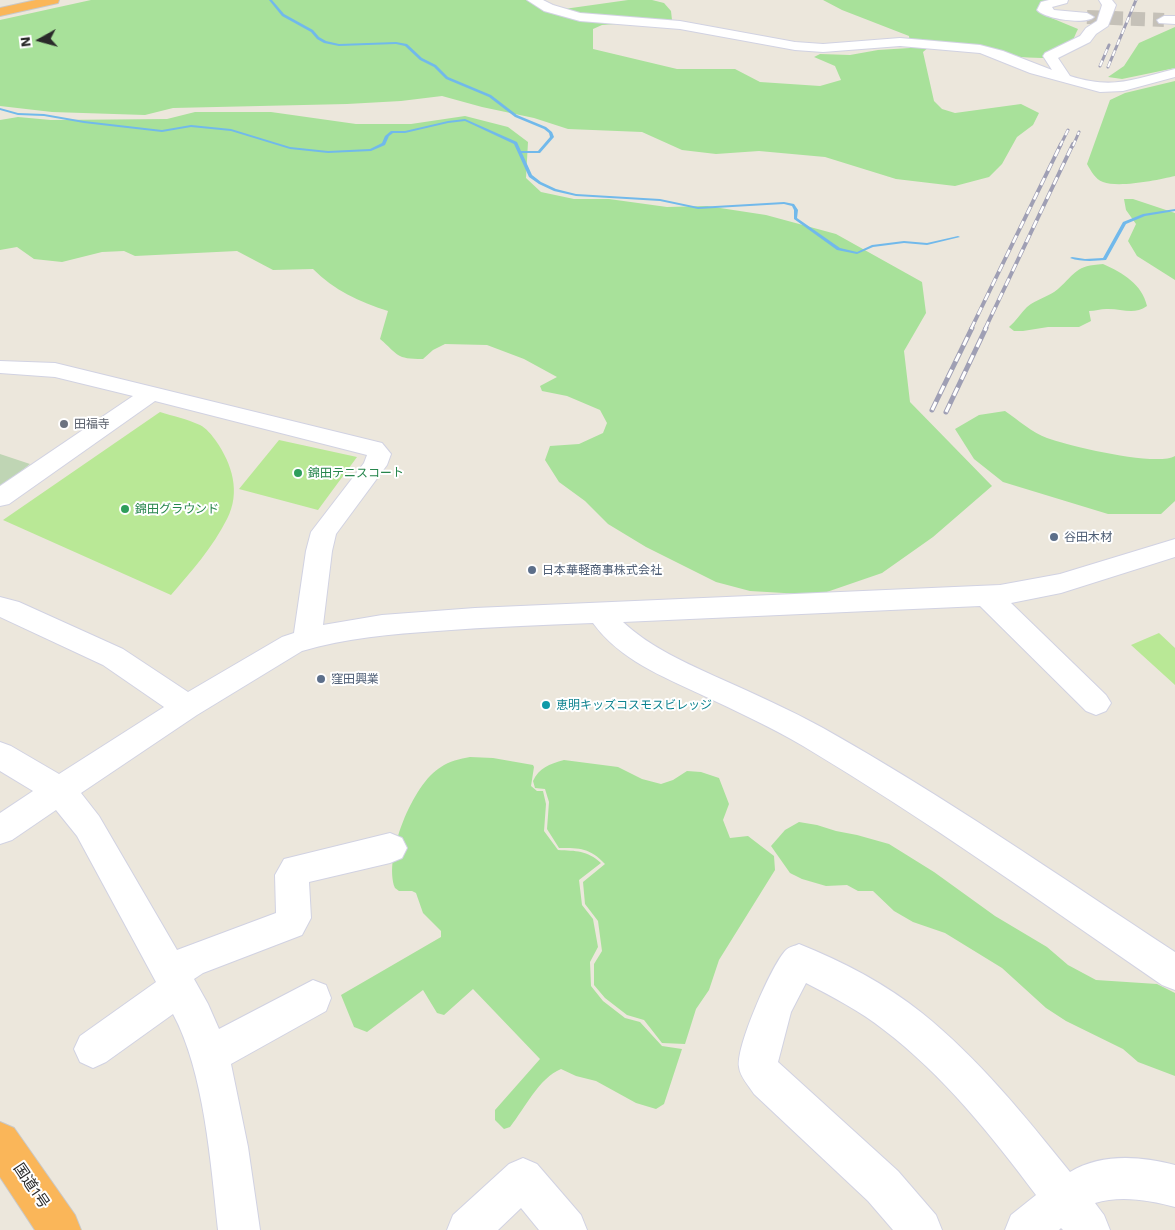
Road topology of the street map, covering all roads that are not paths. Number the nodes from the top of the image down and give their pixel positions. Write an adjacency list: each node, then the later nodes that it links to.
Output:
1 (37, 0): 6 (highway)
2 (53, 0): 7 (highway)
3 (533, 0): 10 (street)
4 (1062, 0): 8 (street)
5 (1105, 0): 10 (street)
6 (0, 8)
7 (0, 12)
8 (1087, 17)
9 (1175, 73): 10 (street)
10 (1064, 78)
11 (0, 368): 12 (street)
12 (151, 394): 13 (street); 18 (street)
13 (0, 498)
14 (1175, 548): 15 (street)
15 (986, 596): 17 (street); 19 (street)
16 (0, 608): 20 (street)
17 (600, 612): 18 (street); 25 (street)
18 (307, 639): 20 (street)
19 (1096, 703)
20 (186, 707): 22 (street)
21 (0, 754): 22 (street)
22 (60, 791): 23 (street); 26 (street)
23 (0, 830)
24 (390, 848): 26 (street)
25 (1175, 973)
26 (174, 981): 28 (street); 29 (street)
27 (313, 998): 29 (street)
28 (93, 1049)
29 (210, 1056): 34 (street)
30 (0, 1142): 33 (highway, 国道1号)
31 (1175, 1186): 32 (street)
32 (1065, 1198): 37 (street); 38 (street); 39 (street)
33 (60, 1230)
34 (239, 1230)
35 (468, 1230): 36 (street)
36 (566, 1230)
37 (921, 1230)
38 (1026, 1230)
39 (1089, 1230)

